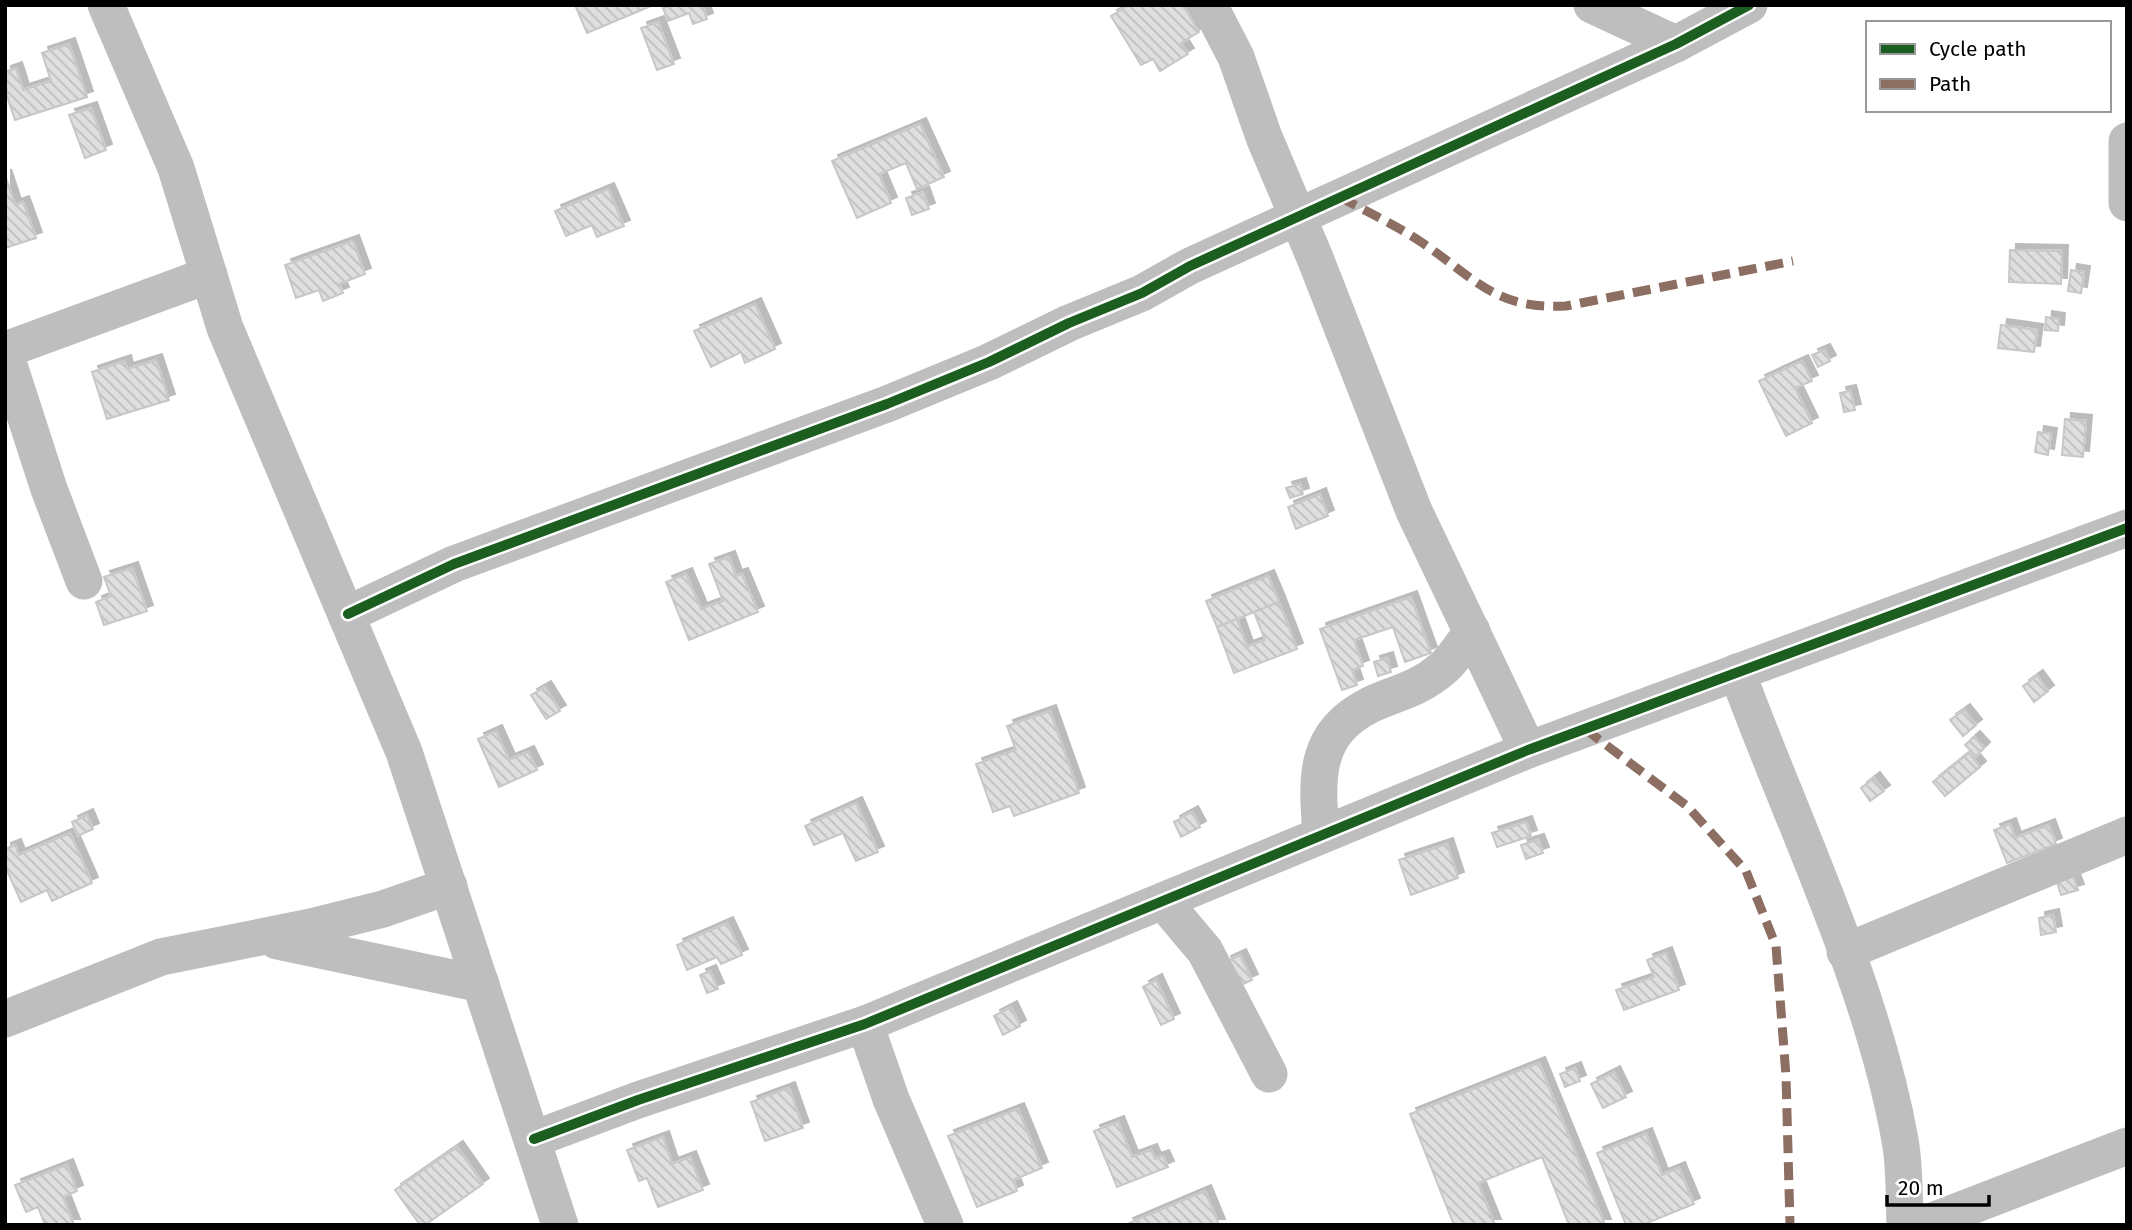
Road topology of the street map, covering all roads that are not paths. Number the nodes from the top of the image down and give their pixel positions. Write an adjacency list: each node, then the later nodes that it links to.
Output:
1 (106, 5): 9 (street)
2 (1209, 5): 8 (street)
3 (1592, 5): 5 (street)
4 (1749, 5): 5 (street)
5 (1676, 44): 8 (street)
6 (2127, 141): 7 (street)
7 (2127, 203)
8 (1297, 217): 13 (street); 14 (street)
9 (209, 275): 10 (street); 13 (street)
10 (5, 352): 12 (street)
11 (2127, 528): 15 (street)
12 (84, 581)
13 (348, 614): 19 (street)
14 (1472, 631): 16 (street); 17 (street)
15 (1737, 672): 16 (street); 22 (street)
16 (1528, 750): 17 (street)
17 (1321, 835): 20 (street)
18 (2127, 835): 22 (street)
19 (449, 886): 21 (street); 23 (street)
20 (1163, 901): 25 (street); 26 (street)
21 (260, 938): 23 (street); 24 (street)
22 (1845, 952): 31 (street)
23 (481, 984): 27 (street)
24 (5, 1019)
25 (865, 1024): 27 (street); 30 (street)
26 (1269, 1074)
27 (534, 1139): 29 (street)
28 (2127, 1146): 32 (street)
29 (560, 1225)
30 (945, 1225)
31 (1905, 1225)
32 (1922, 1225)

